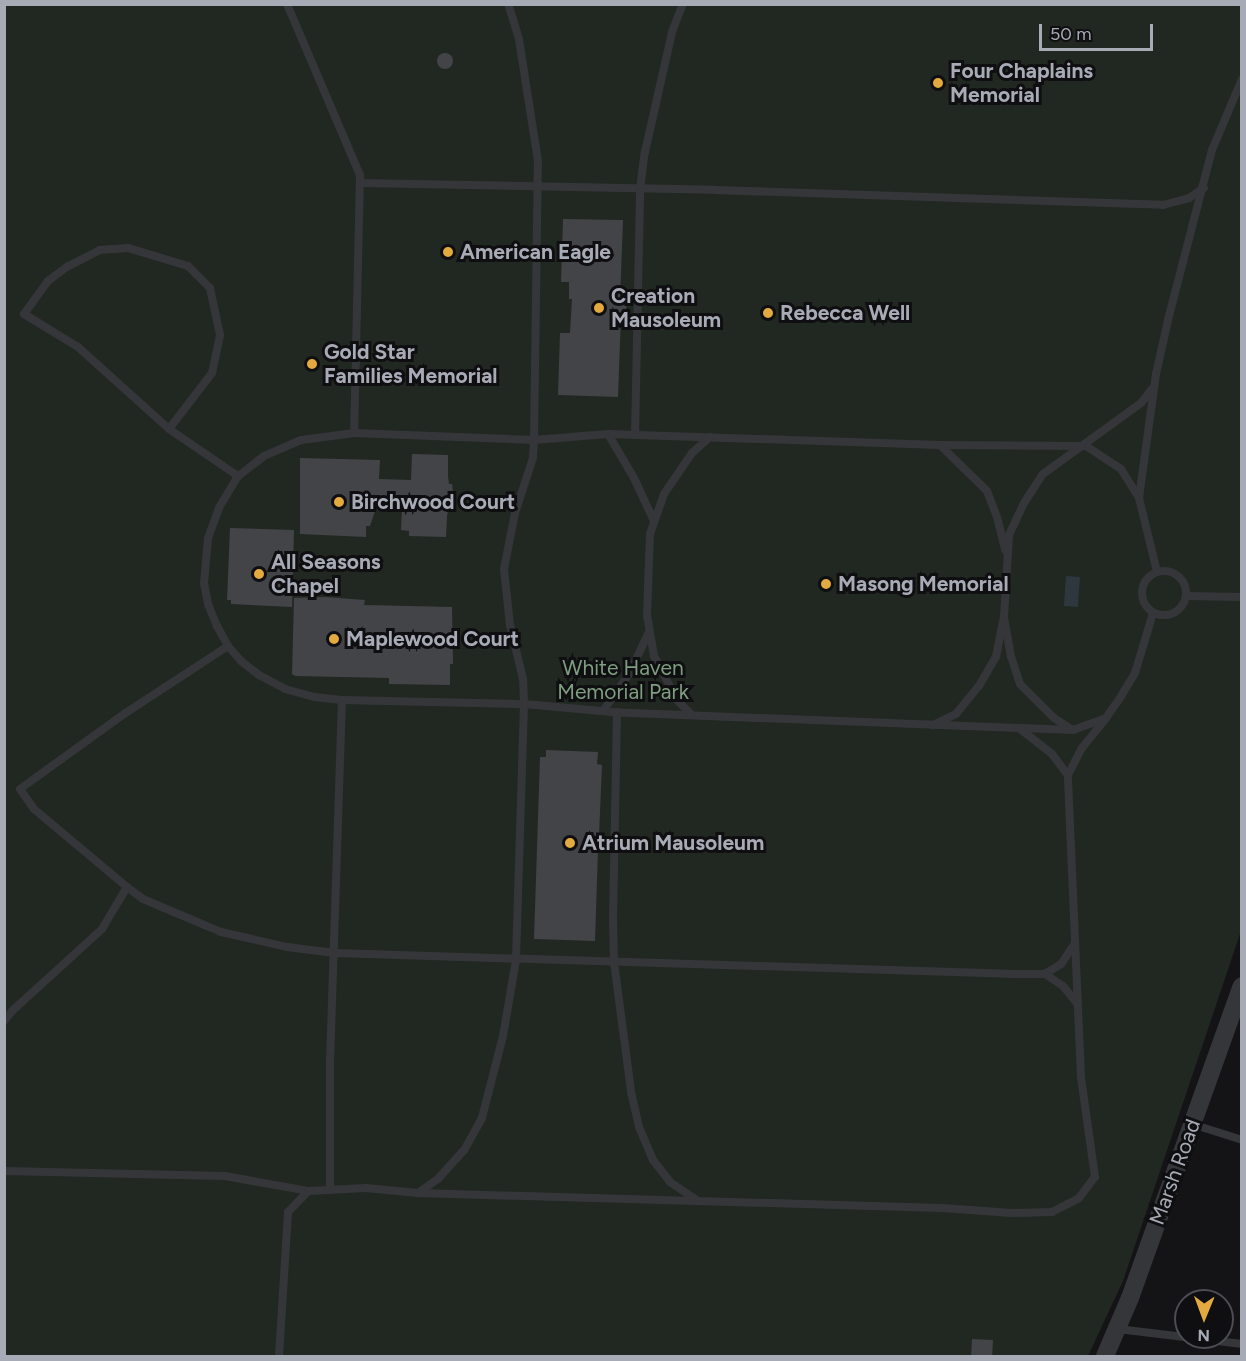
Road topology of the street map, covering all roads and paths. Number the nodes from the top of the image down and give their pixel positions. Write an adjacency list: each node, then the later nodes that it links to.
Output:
1 (287, 4): 5 (lane)
2 (508, 4): 6 (lane)
3 (683, 4): 8 (lane)
4 (1242, 79): 7 (lane)
5 (361, 183): 6 (lane); 11 (lane)
6 (539, 187): 8 (lane); 15 (lane)
7 (1204, 188): 8 (lane); 9 (lane)
8 (640, 190): 13 (lane)
9 (1154, 387): 17 (lane); 19 (lane)
10 (169, 429): 10 (lane); 18 (lane)
11 (354, 433): 15 (lane); 18 (lane)
12 (608, 434): 13 (lane); 15 (lane); 20 (lane)
13 (635, 435): 14 (lane)
14 (710, 437): 16 (lane); 20 (lane)
15 (534, 440): 30 (lane)
16 (940, 445): 17 (lane); 21 (lane)
17 (1086, 446): 19 (lane); 21 (lane)
18 (238, 476): 28 (lane)
19 (1139, 498): 22 (lane)
20 (654, 521): 27 (lane)
21 (1007, 555): 26 (lane)
22 (1157, 572): 23 (lane); 25 (lane)
23 (1186, 596): 24 (lane); 25 (lane)
24 (1242, 597)
25 (1154, 613): 34 (lane)
26 (1004, 617): 35 (lane); 37 (lane)
27 (649, 631): 31 (lane); 33 (lane)
28 (228, 646): 29 (lane); 39 (lane)
29 (342, 700): 30 (lane); 41 (lane)
30 (524, 704): 31 (lane); 42 (lane)
31 (603, 711): 32 (lane)
32 (617, 712): 33 (lane); 43 (lane)
33 (691, 714): 35 (lane)
34 (1106, 718): 37 (lane); 38 (lane)
35 (932, 726): 36 (lane)
36 (1019, 728): 37 (lane); 38 (lane)
37 (1073, 730)
38 (1068, 775): 40 (lane)
39 (127, 887): 41 (lane); 47 (lane)
40 (1074, 945): 44 (lane); 46 (lane)
41 (335, 953): 42 (lane); 51 (lane)
42 (516, 960): 43 (lane); 53 (lane)
43 (614, 962): 44 (lane); 54 (lane)
44 (1045, 974): 46 (lane)
45 (1242, 986): 48 (street, Marsh Road)
46 (1077, 1003): 54 (lane)
47 (4, 1022)
48 (1192, 1124): 49 (lane); 55 (street, Marsh Road)
49 (1242, 1140)
50 (4, 1171): 52 (lane)
51 (330, 1190): 52 (lane); 53 (lane)
52 (308, 1191): 57 (lane)
53 (418, 1193): 54 (lane)
54 (698, 1201)
55 (1117, 1329): 56 (lane); 58 (street, Marsh Road)
56 (1242, 1344)
57 (279, 1356)
58 (1105, 1356)

